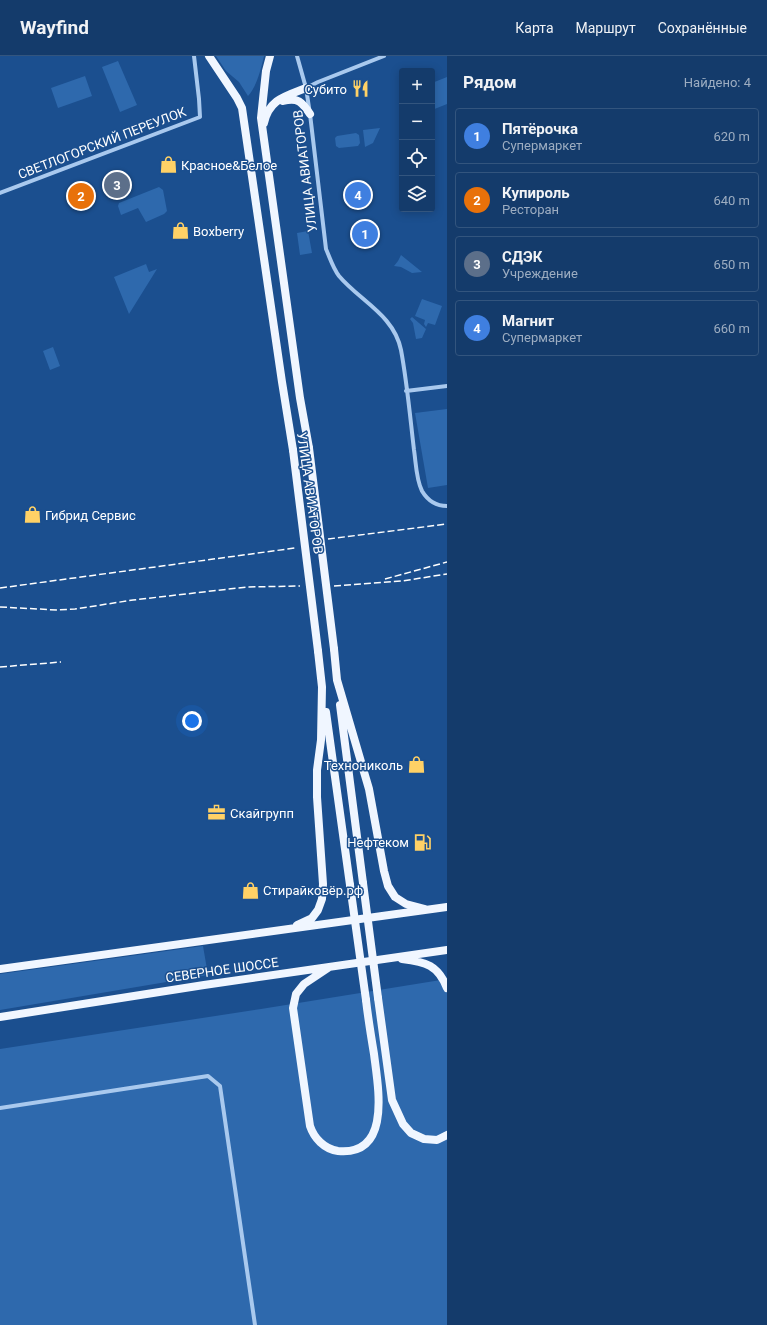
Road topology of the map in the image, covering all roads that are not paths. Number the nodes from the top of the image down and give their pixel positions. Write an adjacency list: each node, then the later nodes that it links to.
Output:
1 (194, 56): 10 (street, СВЕТЛОГОРСКИЙ ПЕРЕУЛОК)
2 (209, 56): 15 (main road, УЛИЦА АВИАТОРОВ, bridge)
3 (270, 56): 9 (main road, УЛИЦА АВИАТОРОВ)
4 (296, 56): 6 (street, УЛИЦА АВИАТОРОВ)
5 (384, 56): 6 (street)
6 (306, 88): 7 (main road); 8 (street, УЛИЦА АВИАТОРОВ)
7 (276, 102): 8 (main road); 9 (main road)
8 (310, 114): 12 (street, УЛИЦА АВИАТОРОВ)
9 (263, 129): 14 (main road, УЛИЦА АВИАТОРОВ, bridge)
10 (0, 193)
11 (447, 386): 12 (street)
12 (406, 391): 13 (street, УЛИЦА АВИАТОРОВ)
13 (447, 506)
14 (337, 680): 17 (main road, УЛИЦА АВИАТОРОВ); 26 (main road, bridge)
15 (322, 687): 18 (main road, УЛИЦА АВИАТОРОВ); 21 (main road, bridge)
16 (447, 907): 17 (main road)
17 (428, 910): 18 (main road)
18 (291, 928): 22 (main road)
19 (447, 950): 20 (main road, СЕВЕРНОЕ ШОССЕ)
20 (390, 958): 21 (main road, СЕВЕРНОЕ ШОССЕ); 23 (main road)
21 (331, 966): 24 (main road, СЕВЕРНОЕ ШОССЕ)
22 (0, 969)
23 (447, 988)
24 (0, 1017)
25 (0, 1108): 27 (street)
26 (447, 1136)
27 (255, 1325)

